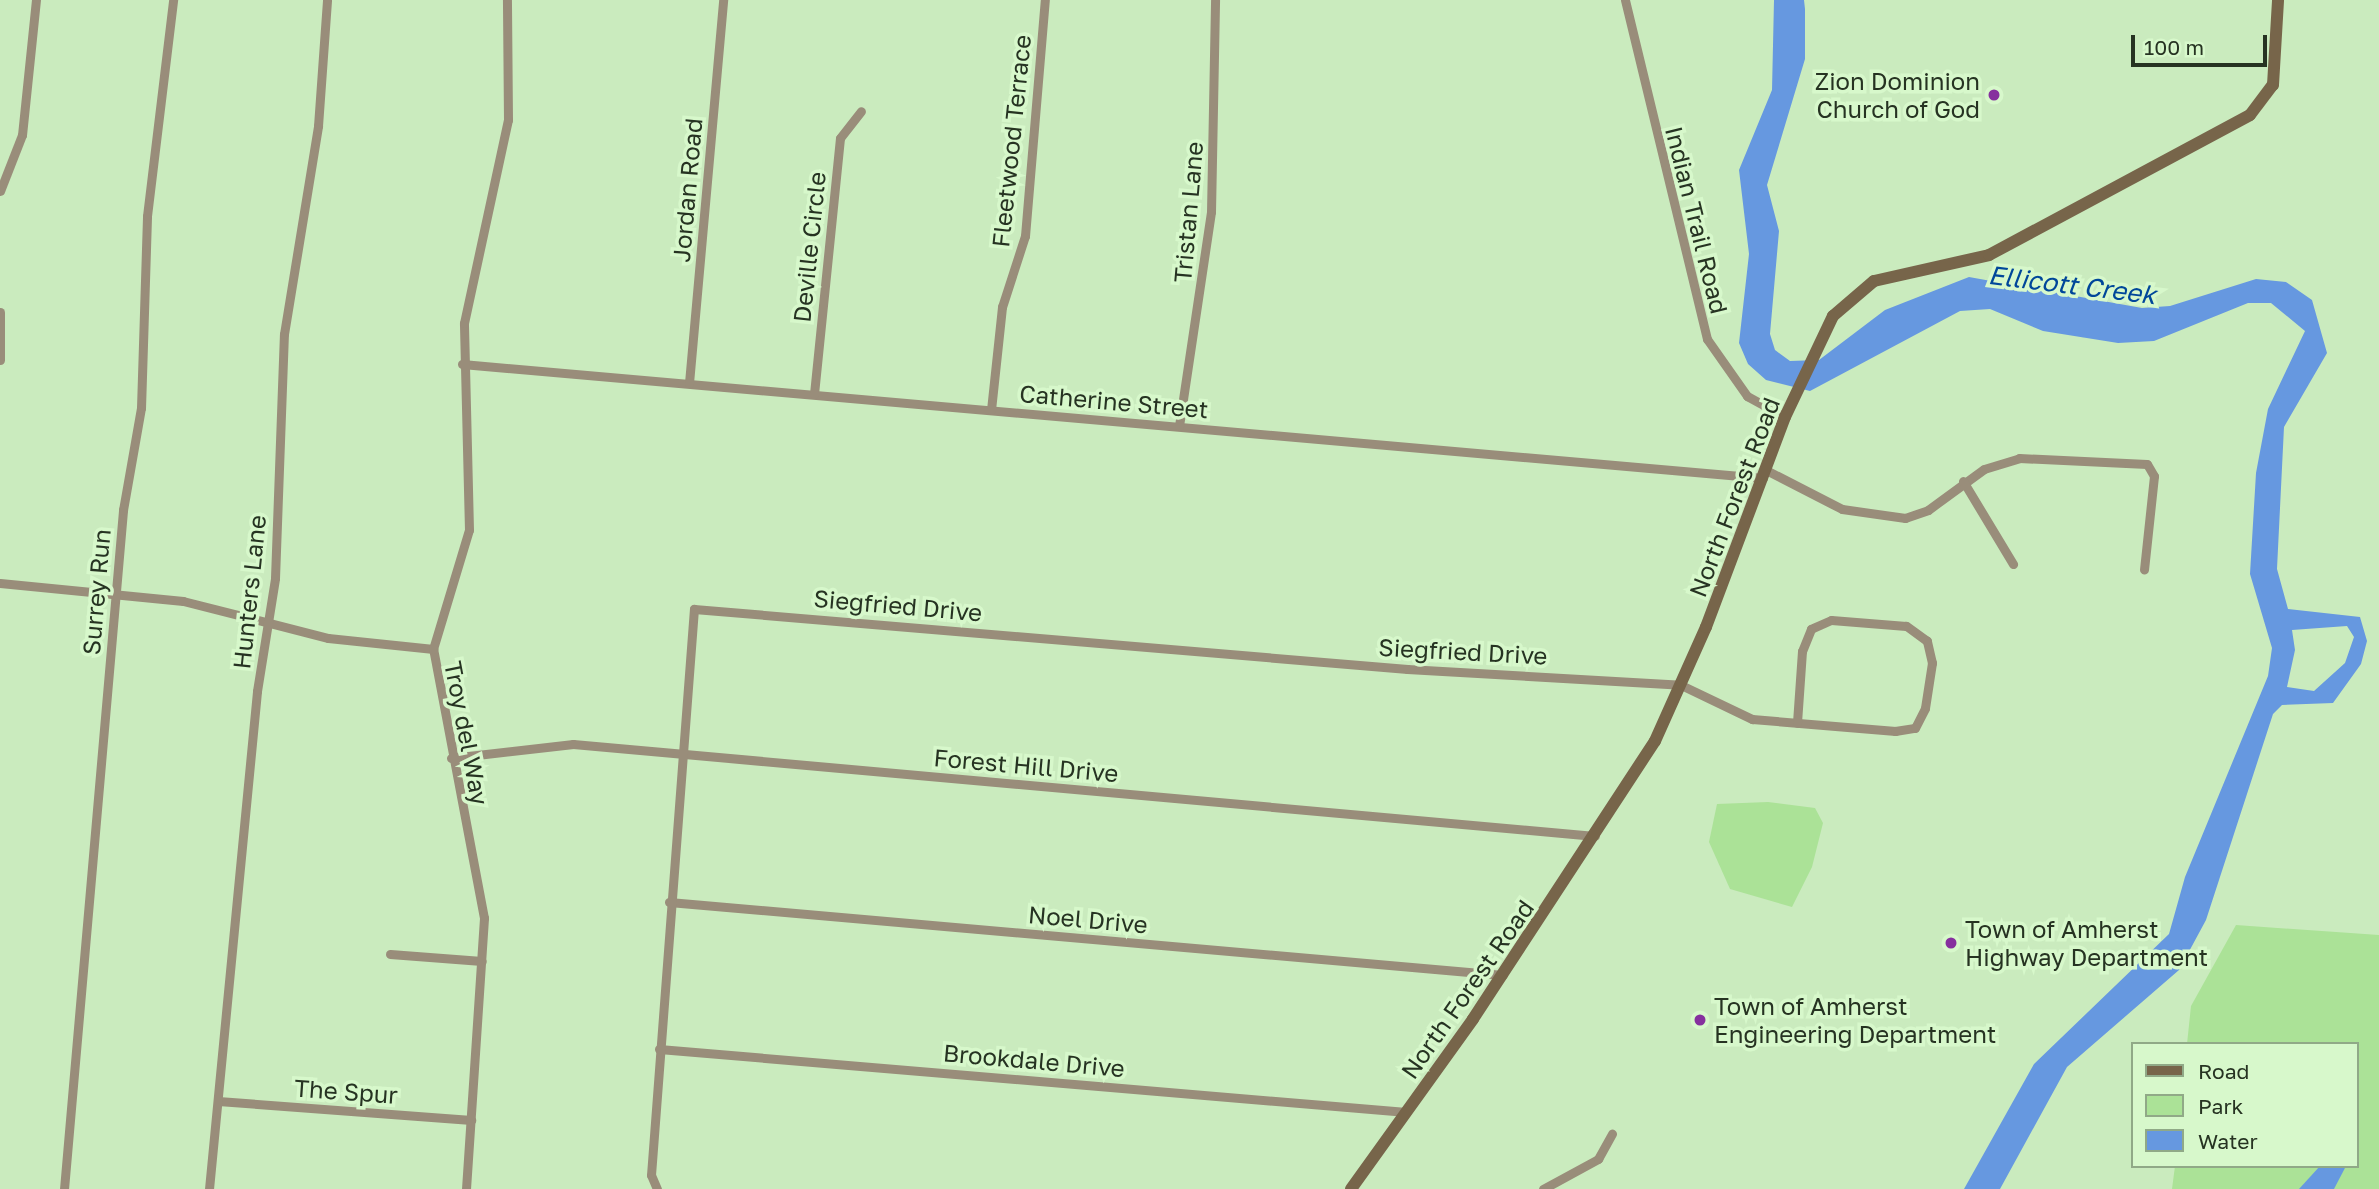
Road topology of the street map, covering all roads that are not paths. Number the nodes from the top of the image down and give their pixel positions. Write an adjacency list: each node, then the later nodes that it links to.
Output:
1 (36, 0): 11 (street)
2 (173, 0): 25 (street, Surrey Run)
3 (327, 0): 26 (street, Hunters Lane)
4 (507, 0): 14 (street, Troy del Way)
5 (723, 0): 15 (street, Jordan Road)
6 (1045, 0): 17 (street, Fleetwood Terrace)
7 (1215, 0): 19 (street, Tristan Lane)
8 (1625, 0): 18 (street, Indian Trail Road)
9 (2278, 0): 18 (street, North Forest Road)
10 (861, 111): 16 (street, Deville Circle)
11 (0, 191)
12 (0, 312): 13 (street)
13 (0, 360)
14 (462, 363): 15 (street, Catherine Street); 27 (street, Troy del Way)
15 (689, 383): 16 (street, Catherine Street)
16 (814, 394): 17 (street, Catherine Street)
17 (991, 410): 19 (street, Catherine Street)
18 (1784, 417): 20 (street, North Forest Road)
19 (1179, 426): 20 (street, Catherine Street)
20 (1764, 474): 21 (street); 28 (street, North Forest Road)
21 (1963, 481): 22 (street); 23 (street)
22 (2013, 564)
23 (2144, 569)
24 (0, 583): 25 (street)
25 (116, 594): 26 (street); 42 (street, Surrey Run)
26 (269, 623): 27 (street); 38 (street, Hunters Lane)
27 (433, 649): 31 (street, Troy del Way)
28 (1681, 685): 29 (street); 30 (street, Siegfried Drive); 32 (street, North Forest Road)
29 (1797, 723): 29 (street)
30 (681, 754): 31 (street, Forest Hill Drive); 32 (street, Forest Hill Drive); 33 (street, Siegfried Drive)
31 (451, 758): 35 (street, Troy del Way)
32 (1597, 836): 36 (street, North Forest Road)
33 (669, 902): 36 (street, Noel Drive); 37 (street, Siegfried Drive)
34 (390, 954): 35 (street)
35 (482, 961): 40 (street, Troy del Way)
36 (1503, 975): 39 (street, North Forest Road)
37 (659, 1049): 39 (street, Brookdale Drive); 45 (street, Siegfried Drive)
38 (218, 1101): 40 (street, The Spur); 43 (street, Hunters Lane)
39 (1406, 1112): 46 (street, North Forest Road)
40 (471, 1120): 44 (street, Troy del Way)
41 (1612, 1134): 47 (street)
42 (64, 1189)
43 (209, 1189)
44 (466, 1189)
45 (657, 1189)
46 (1351, 1189)
47 (1543, 1189)

